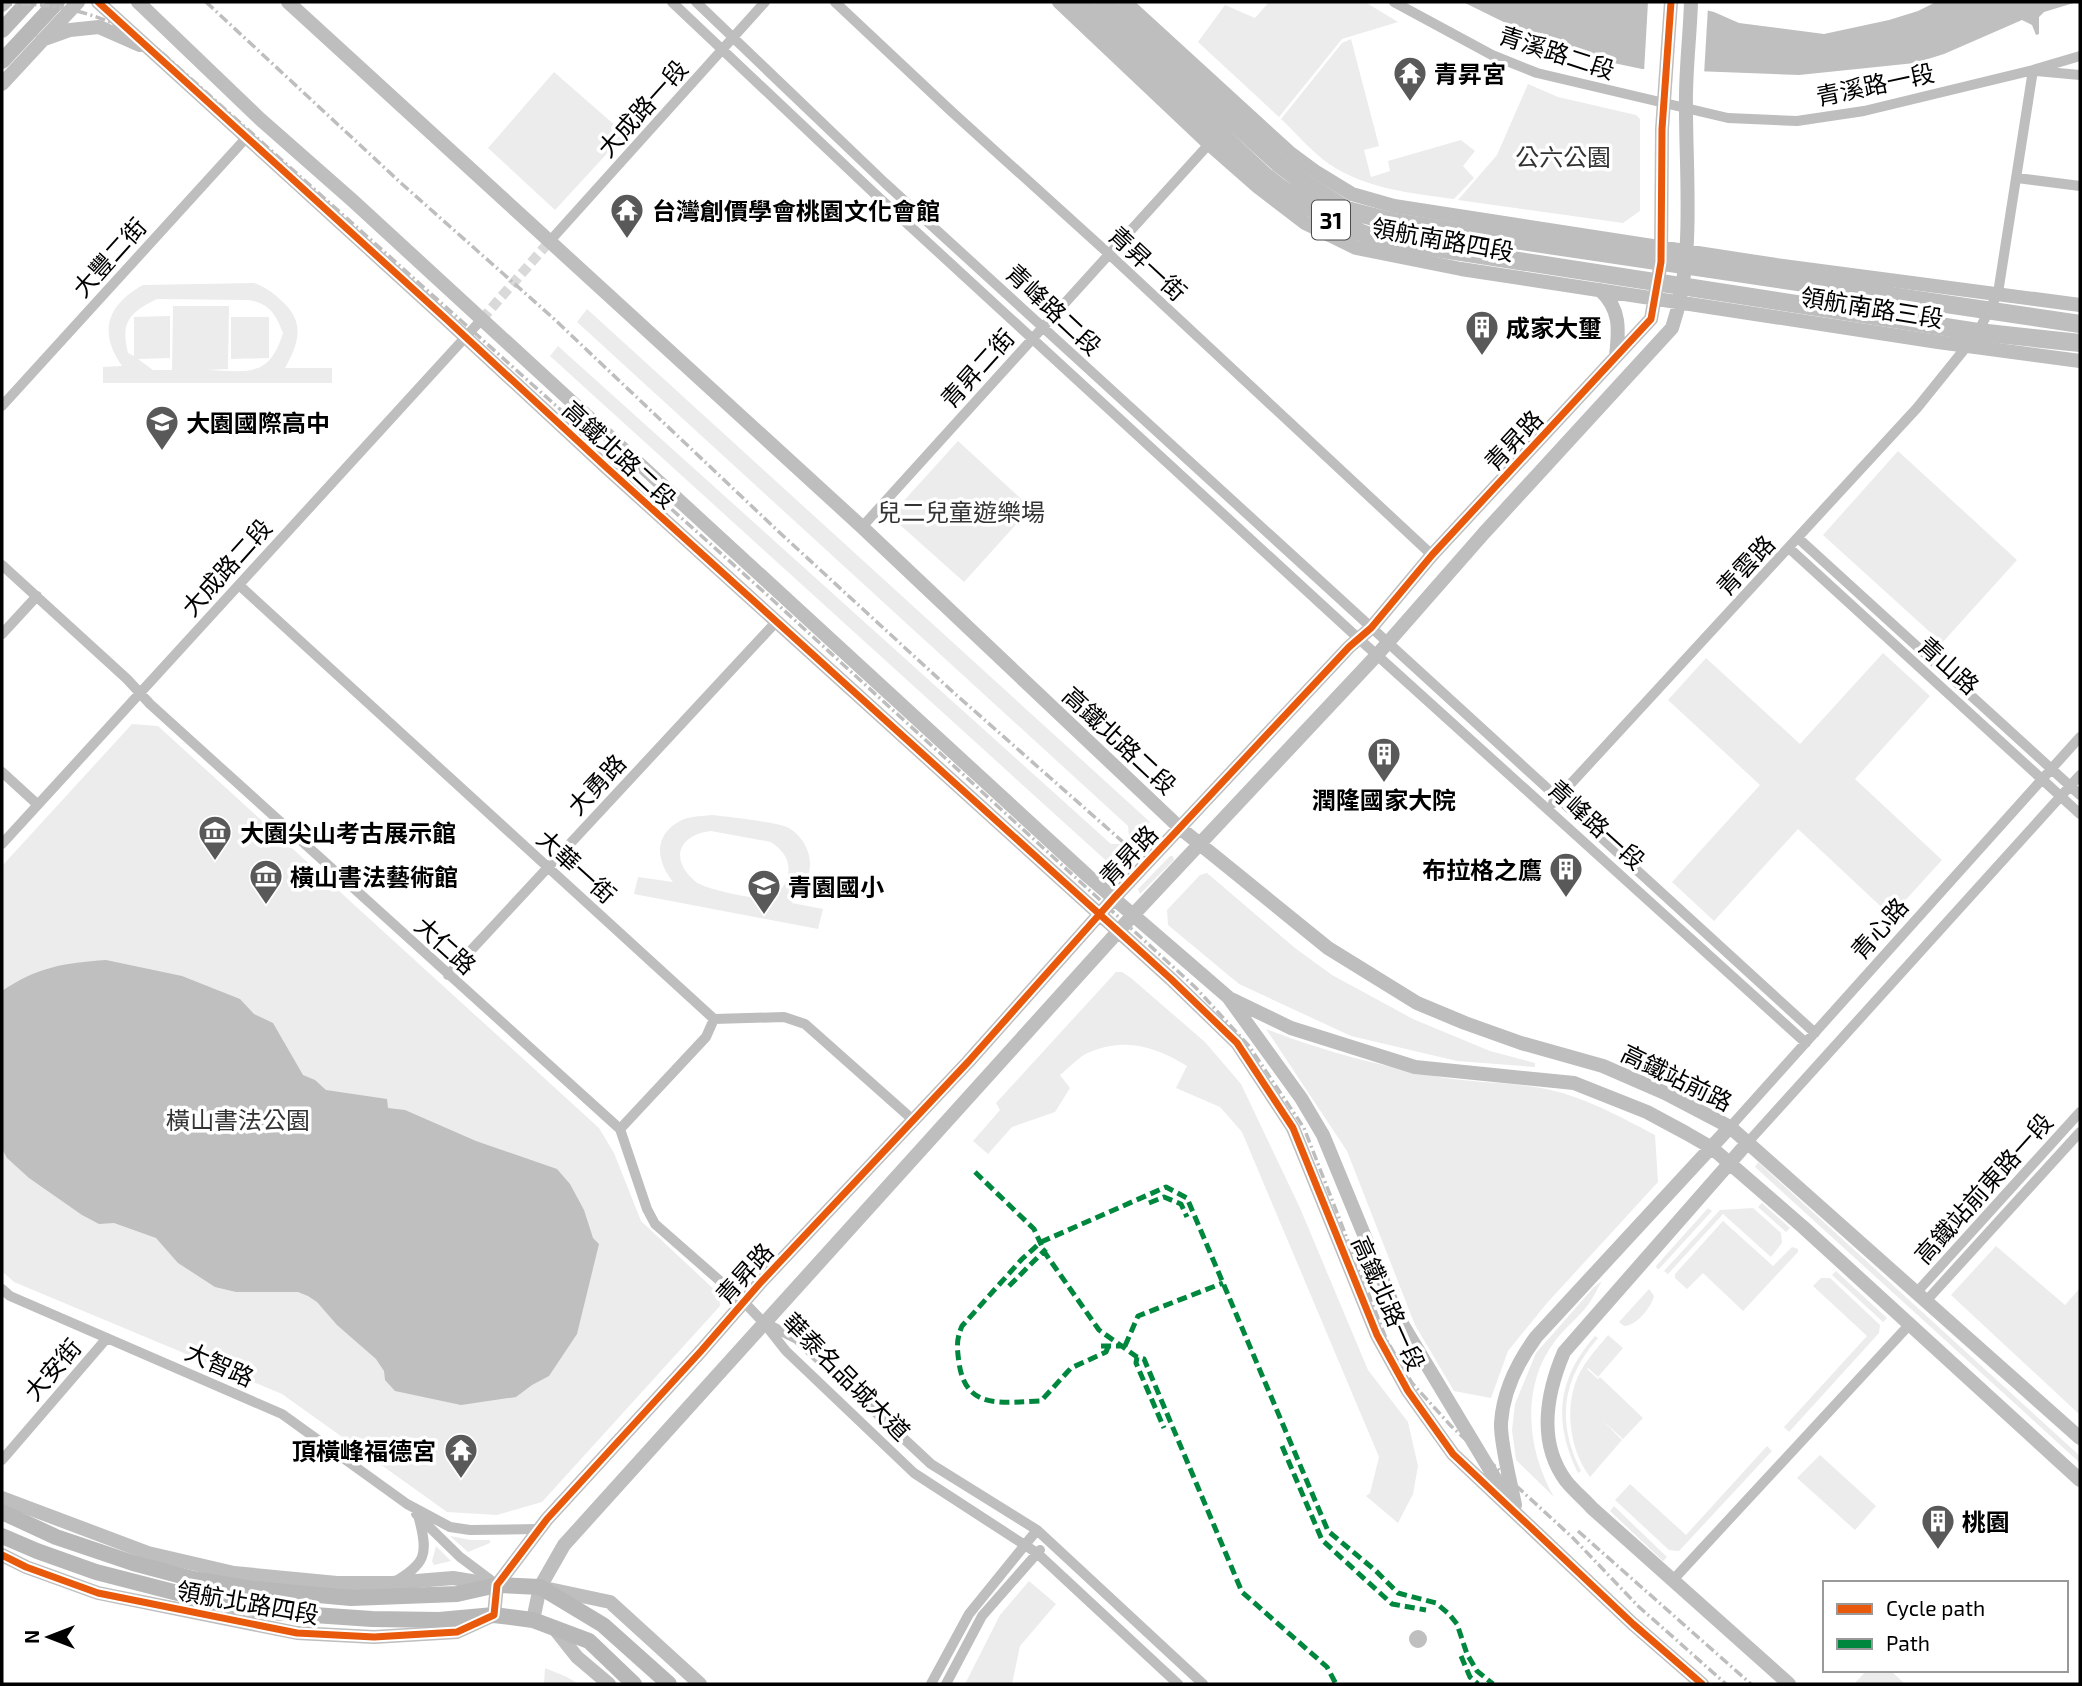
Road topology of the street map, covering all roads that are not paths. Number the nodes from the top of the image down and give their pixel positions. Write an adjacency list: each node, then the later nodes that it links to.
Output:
1 (28, 2): 18 (main road)
2 (57, 2): 24 (main road)
3 (78, 2): 20 (street)
4 (98, 2): 22 (street, 高鐵北路二段)
5 (138, 2): 45 (street, 高鐵北路二段)
6 (288, 2): 33 (street, 高鐵北路二段)
7 (672, 2): 21 (street, 青峰路二段)
8 (695, 2): 19 (street, 青峰路二段)
9 (765, 2): 19 (street, 大成路一段)
10 (835, 2): 34 (street, 青昇一街)
11 (1059, 2): 30 (street, 領航南路四段 / 31)
12 (1079, 2): 36 (main road, 領航南路四段 / 31)
13 (1103, 2): 35 (main road, 領航南路四段 / 31)
14 (1125, 2): 35 (street, 領航南路四段 / 31)
15 (1394, 2): 28 (street, 青溪路二段)
16 (1671, 2): 28 (street, 青昇路)
17 (1691, 2): 28 (street, 青昇路)
18 (2, 30)
19 (734, 37): 21 (street, 大成路一段); 47 (street, 青峰路二段)
20 (42, 40): 22 (street); 27 (street)
21 (723, 48): 33 (street, 大成路一段); 49 (street, 青峰路二段)
22 (154, 51): 29 (street, 高鐵北路二段)
23 (2080, 56): 25 (street, 青溪路一段)
24 (2, 61)
25 (2033, 70): 26 (street); 28 (street, 青溪路一段); 31 (street, 青雲路)
26 (2080, 75)
27 (2, 84)
28 (1675, 107): 35 (street, 青昇路); 37 (street, 青昇路)
29 (247, 137): 48 (street, 高鐵北路二段); 54 (street, 大豐二街)
30 (1209, 144): 34 (street, 青昇二街); 38 (street, 領航南路四段 / 31)
31 (2017, 178): 32 (street); 42 (street, 青雲路)
32 (2080, 186)
33 (549, 242): 55 (street, 高鐵北路二段)
34 (1109, 254): 47 (street, 青昇二街); 58 (street, 青昇一街)
35 (1661, 255): 37 (main road, 領航南路三段 / 31); 39 (street, 青昇路)
36 (1506, 258): 38 (street); 39 (main road, 領航南路四段 / 31)
37 (1686, 258): 41 (street, 青昇路); 42 (street, 領航南路三段 / 31); 44 (main road, 領航南路三段 / 31)
38 (1435, 264): 40 (street, 領航南路四段 / 31)
39 (1657, 289): 40 (street, 領航南路四段 / 31); 41 (main road, 領航南路三段 / 31); 52 (street, 青昇路)
40 (1600, 290): 52 (street)
41 (1682, 293): 50 (main road, 領航南路三段 / 31); 66 (street, 青昇路)
42 (1998, 293): 43 (street, 領航南路三段 / 31); 44 (street, 青雲路)
43 (2080, 305)
44 (1988, 311): 46 (main road, 領航南路三段 / 31); 50 (street, 青雲路)
45 (482, 319): 48 (street, 大成路二段); 84 (street, 高鐵北路二段)
46 (2080, 324)
47 (1042, 327): 49 (street, 青昇二街); 63 (street, 青峰路二段)
48 (466, 336): 60 (street, 大成路二段); 62 (street, 高鐵北路二段)
49 (1032, 339): 55 (street, 青昇二街); 65 (street, 青峰路二段)
50 (1973, 339): 51 (main road, 領航南路三段 / 31); 53 (street, 領航南路三段 / 31); 56 (street, 青雲路)
51 (2080, 343)
52 (1616, 356): 58 (street, 青昇路)
53 (2080, 361)
54 (2, 406)
55 (862, 527): 80 (street, 高鐵北路二段)
56 (1798, 538): 57 (street, 青雲路); 69 (street, 青山路)
57 (1789, 548): 72 (street, 青山路); 76 (street, 青雲路)
58 (1432, 555): 63 (street, 青昇路)
59 (2, 565): 61 (street, 大仁路)
60 (239, 585): 67 (street, 大成路二段); 83 (street, 大華一街)
61 (37, 596): 64 (street); 67 (street, 大仁路)
62 (776, 622): 83 (street, 大勇路); 85 (street, 高鐵北路二段)
63 (1371, 628): 65 (street, 青昇路); 66 (street, 青峰路二段)
64 (2, 634)
65 (1358, 638): 66 (street, 青峰路一段); 80 (street, 青昇路)
66 (1382, 649): 76 (street, 青峰路一段); 78 (street, 青峰路一段); 82 (street, 青昇路)
67 (140, 692): 77 (street, 大成路二段); 88 (street, 大仁路)
68 (2080, 737): 69 (street, 青心路)
69 (2051, 769): 72 (street, 青心路); 73 (street, 青山路)
70 (2, 772): 77 (street)
71 (2080, 775): 73 (street, 青心路)
72 (2042, 779): 75 (street, 青山路); 91 (street, 青心路)
73 (2070, 786): 74 (street, 青山路); 75 (street, 青心路)
74 (2080, 795)
75 (2061, 796): 79 (street, 青山路); 98 (street, 青心路)
76 (1558, 798): 78 (street, 青雲路); 91 (street, 青峰路一段)
77 (37, 804): 81 (street, 大成路二段)
78 (1548, 808): 92 (street, 青峰路一段)
79 (2080, 814)
80 (1180, 828): 82 (street); 84 (street, 青昇路)
81 (2, 844)
82 (1199, 844): 86 (street, 青昇路); 95 (street, 高鐵站前路)
83 (548, 867): 88 (street, 大勇路); 90 (street, 大華一街)
84 (1114, 898): 85 (street, 青昇路); 86 (street, 高鐵北路二段)
85 (1100, 914): 87 (street, 高鐵北路二段); 94 (street, 青昇路)
86 (1133, 915): 87 (street, 青昇路); 89 (street, 高鐵北路一段)
87 (1118, 931): 104 (street, 青昇路); 113 (street, 高鐵北路一段)
88 (448, 975): 96 (street, 大仁路)
89 (1228, 997): 99 (street, 高鐵站前路); 113 (street, 高鐵北路一段)
90 (714, 1019): 94 (street); 96 (street)
91 (1815, 1033): 92 (street, 青心路)
92 (1806, 1043): 95 (street, 青心路)
93 (2080, 1112): 102 (street, 高鐵站前東路一段)
94 (912, 1119): 103 (street, 青昇路)
95 (1730, 1127): 98 (street, 高鐵站前路); 99 (street, 青心路)
96 (620, 1129): 103 (street, 大仁路)
97 (2080, 1132): 102 (street, 高鐵站前東路一段)
98 (1749, 1142): 100 (street, 青心路); 102 (street, 高鐵站前路)
99 (1712, 1148): 100 (street); 113 (street)
100 (1730, 1163): 105 (street); 122 (street)
101 (2, 1289): 106 (street, 大智路)
102 (1922, 1296): 107 (street, 高鐵站前路)
103 (744, 1302): 104 (street, 大仁路); 115 (street, 青昇路)
104 (764, 1323): 116 (street, 華泰名品城大道); 119 (street, 華泰名品城大道); 125 (street, 青昇路)
105 (1910, 1324): 109 (street); 122 (street)
106 (107, 1338): 108 (street, 大安街); 111 (street, 大智路)
107 (2080, 1438)
108 (2, 1460)
109 (2080, 1480)
110 (2, 1498): 123 (street, 領航北路四段)
111 (407, 1504): 114 (street, 大智路); 115 (street, 大智路)
112 (2, 1512): 124 (main road, 領航北路四段)
113 (1516, 1513): 137 (street, 高鐵北路一段)
114 (418, 1516): 123 (street); 124 (street, 大智路)
115 (539, 1529): 124 (street, 青昇路)
116 (1037, 1530): 118 (street, 華泰名品城大道); 119 (street)
117 (2, 1536): 126 (main road, 領航北路四段)
118 (1048, 1539): 120 (street); 136 (street, 華泰名品城大道)
119 (1026, 1544): 120 (street, 華泰名品城大道); 133 (street)
120 (1037, 1553): 134 (street); 135 (street, 華泰名品城大道)
121 (2, 1555): 126 (street, 領航北路四段)
122 (1672, 1581): 138 (street)
123 (392, 1583): 124 (street, 領航北路四段)
124 (497, 1585): 125 (main road, 領航北路四段); 126 (street)
125 (540, 1587): 127 (street, 青昇路); 131 (main road); 132 (street)
126 (494, 1615): 127 (main road)
127 (533, 1620): 128 (main road)
128 (554, 1628): 129 (street); 130 (main road)
129 (609, 1684)
130 (634, 1684)
131 (669, 1684)
132 (700, 1684)
133 (931, 1684)
134 (946, 1684)
135 (1178, 1684)
136 (1203, 1684)
137 (1702, 1684)
138 (1789, 1684)

